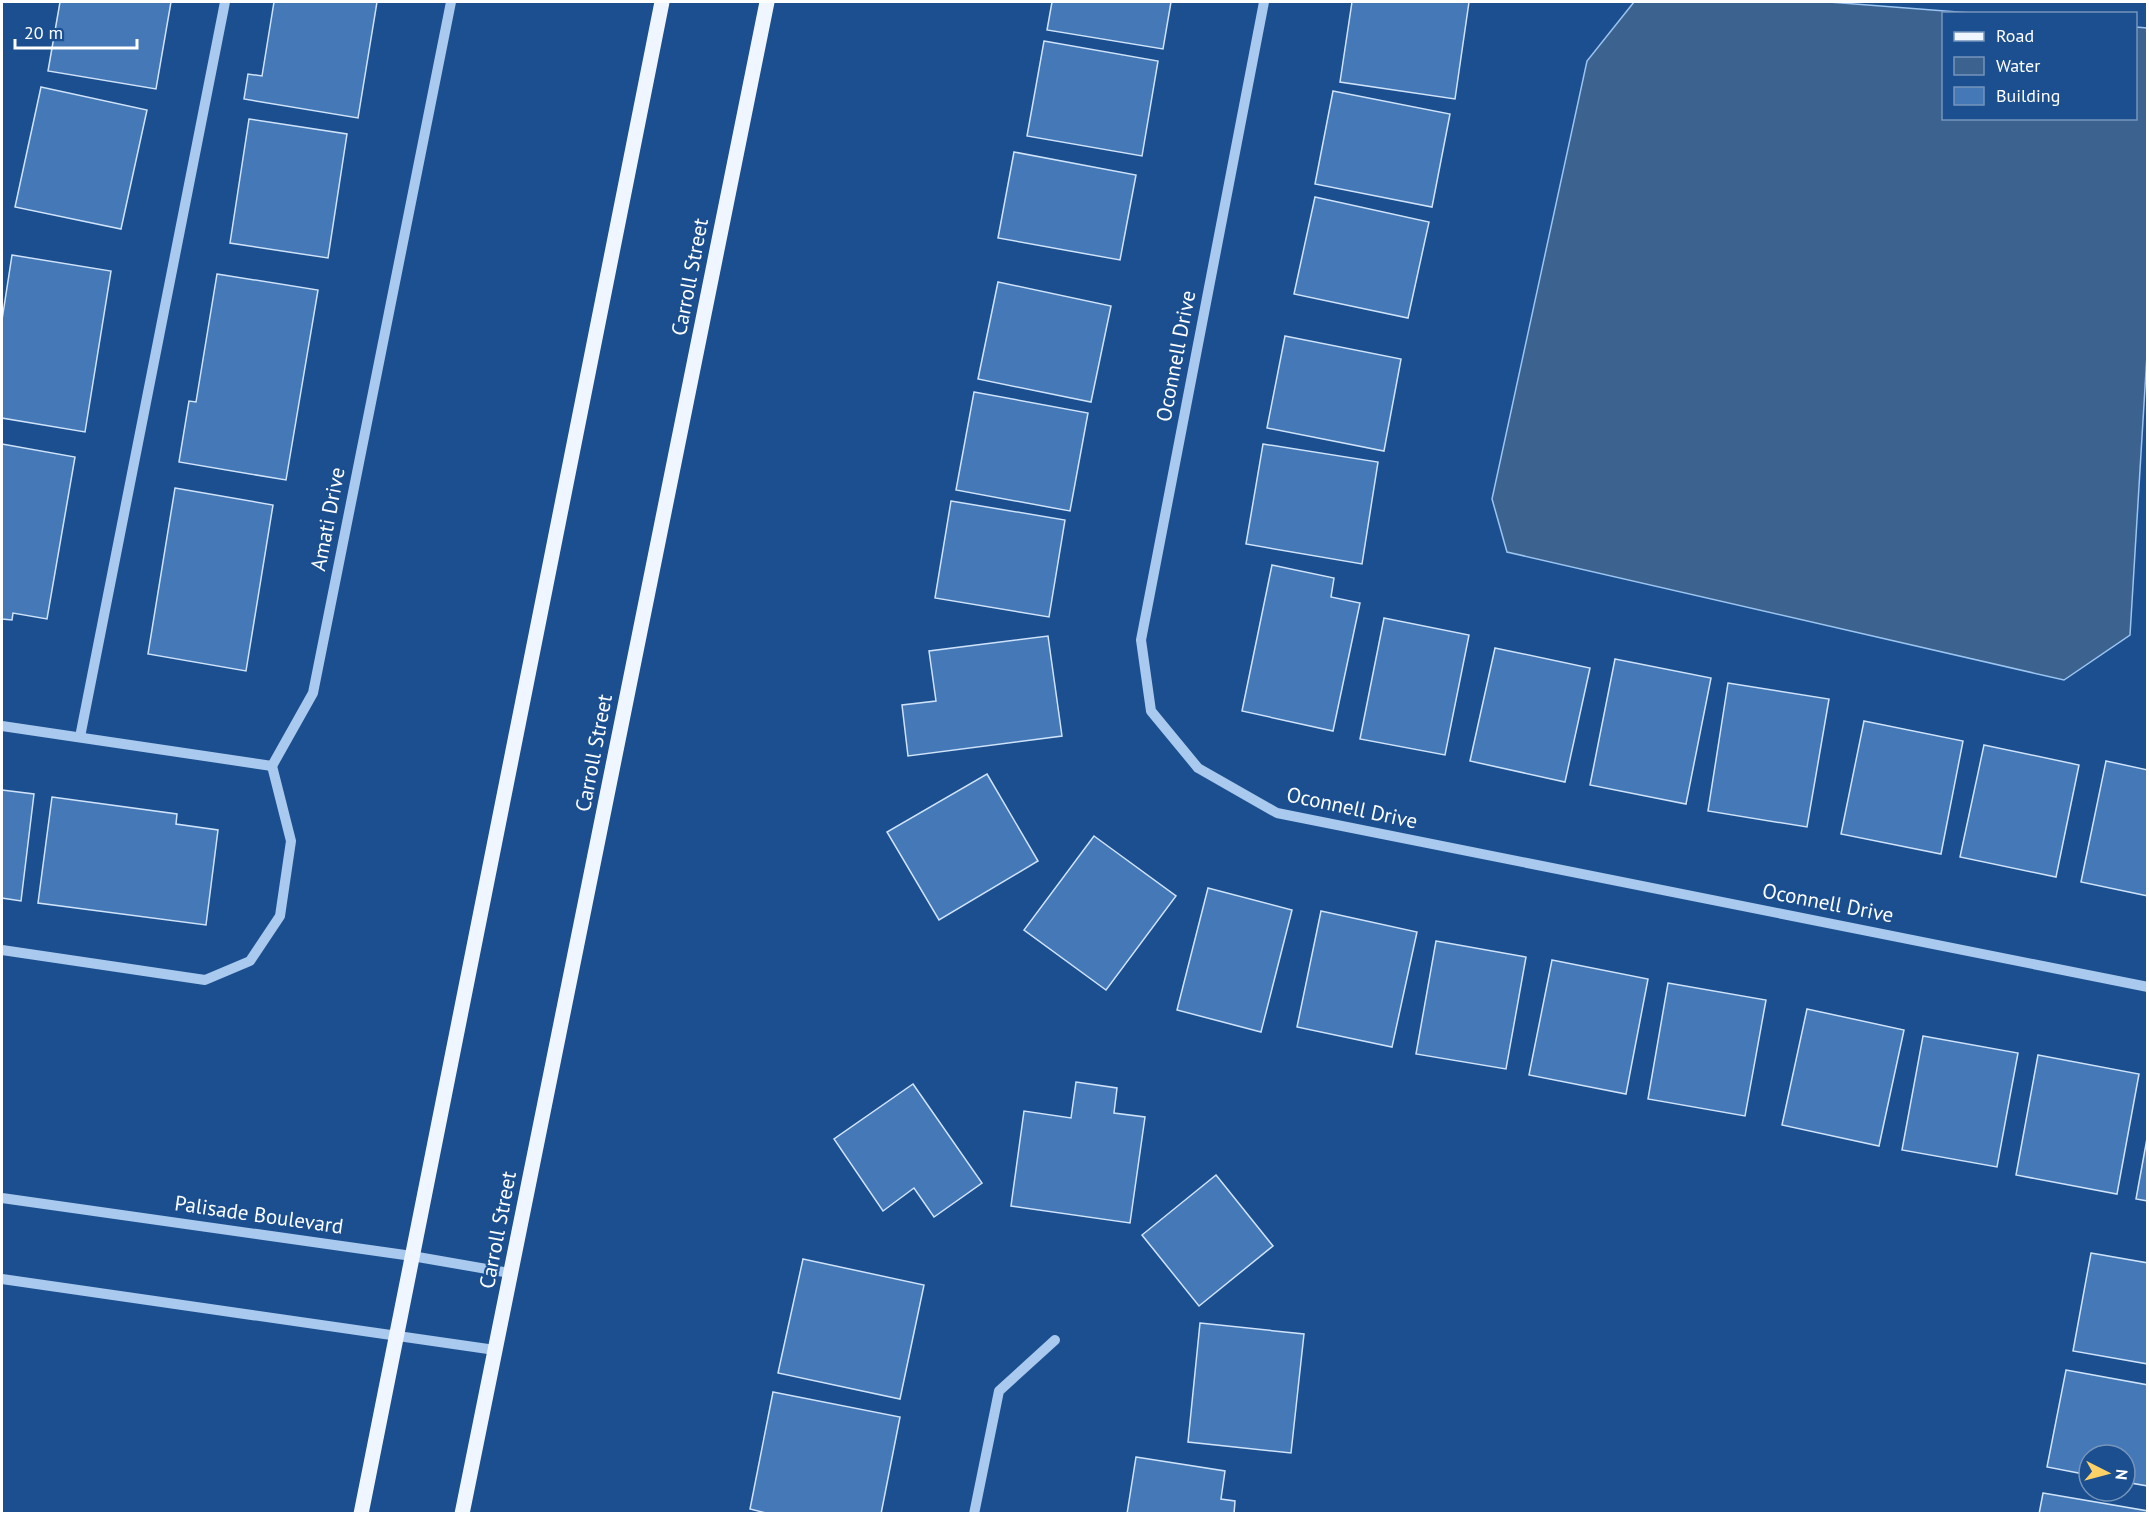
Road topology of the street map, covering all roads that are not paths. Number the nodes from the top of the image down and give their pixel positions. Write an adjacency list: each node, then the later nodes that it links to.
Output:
1 (225, 2): 7 (street)
2 (451, 2): 8 (street, Amati Drive)
3 (662, 2): 12 (main road)
4 (767, 2): 13 (main road, Carroll Street)
5 (1264, 2): 10 (street, Oconnell Drive)
6 (2, 726): 7 (street)
7 (80, 737): 8 (street)
8 (272, 766): 9 (street)
9 (2, 950)
10 (2148, 987)
11 (2, 1198): 12 (street, Palisade Boulevard)
12 (412, 1256): 13 (street, Palisade Boulevard); 15 (main road)
13 (510, 1274): 17 (main road, Carroll Street)
14 (2, 1279): 15 (street)
15 (397, 1335): 17 (street); 18 (main road)
16 (1055, 1340): 20 (street)
17 (495, 1350): 19 (main road, Carroll Street)
18 (361, 1514)
19 (462, 1514)
20 (974, 1514)

